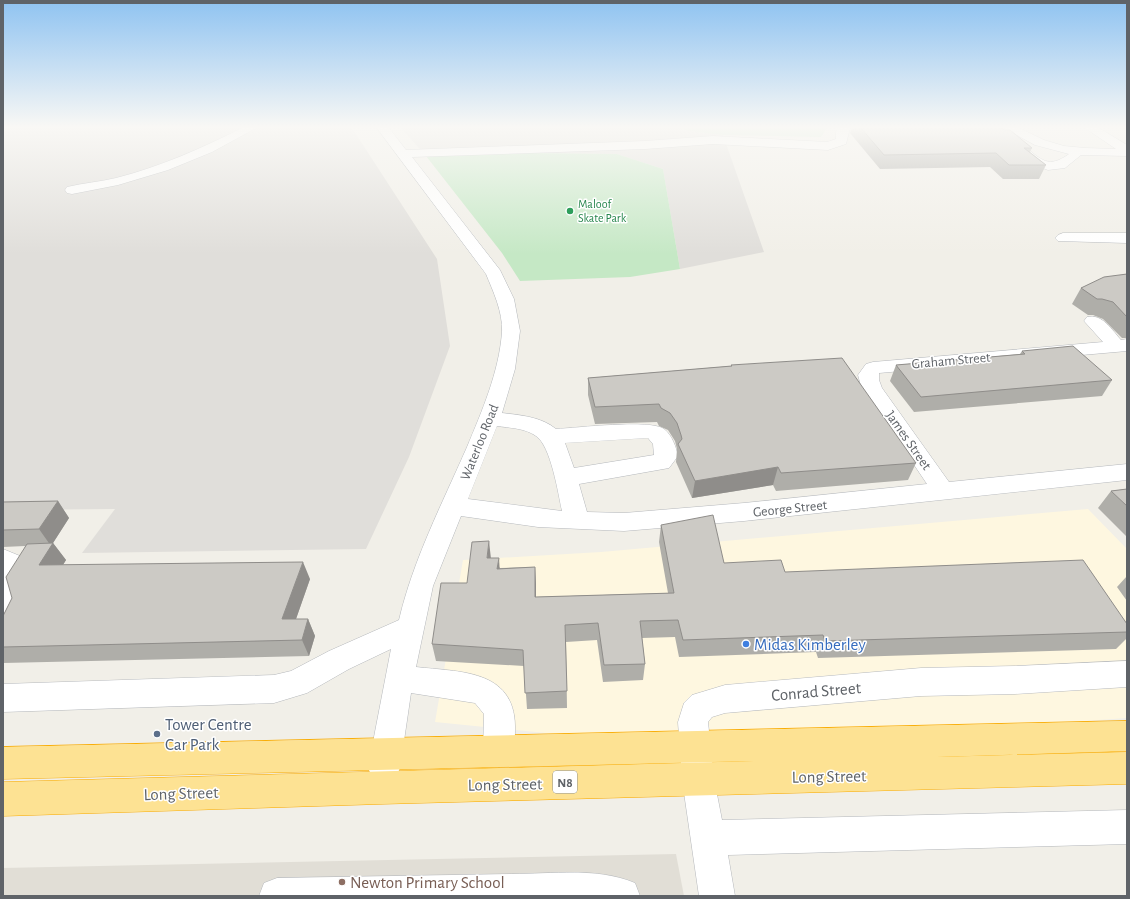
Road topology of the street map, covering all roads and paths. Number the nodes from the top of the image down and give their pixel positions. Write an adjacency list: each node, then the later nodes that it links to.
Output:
1 (153, 170): 3 (street)
2 (416, 170): 9 (street, Waterloo Road)
3 (72, 190)
4 (1063, 238): 5 (street)
5 (1127, 238)
6 (1093, 322): 7 (street)
7 (1122, 345): 8 (street, Graham Street)
8 (873, 389): 13 (street, James Street)
9 (490, 418): 10 (street); 14 (street, Waterloo Road)
10 (550, 437): 12 (street); 12 (street)
11 (1127, 472): 13 (street, George Street)
12 (564, 478): 15 (street)
13 (944, 492): 15 (street, George Street)
14 (454, 506): 15 (street, George Street); 17 (street, Waterloo Road)
15 (577, 521)
16 (3, 559): 18 (street)
17 (411, 627): 20 (street, Waterloo Road); 21 (street)
18 (3, 631)
19 (1127, 674): 26 (street, Conrad Street)
20 (399, 678): 23 (street); 24 (street, Waterloo Road)
21 (3, 698)
22 (1127, 736): 26 (highway, Long Street / N8)
23 (499, 751): 24 (highway, Long Street / N8); 26 (highway, Long Street / N8)
24 (386, 753): 25 (highway, Long Street / N8); 28 (street, Waterloo Road)
25 (3, 763)
26 (697, 764): 27 (highway, Long Street / N8); 28 (highway, Long Street / N8); 31 (street, Conrad Street)
27 (1127, 768)
28 (382, 786): 29 (highway, Long Street / N8)
29 (3, 799)
30 (1127, 827): 31 (street)
31 (707, 838): 34 (street, Conrad Street)
32 (277, 896): 33 (street)
33 (622, 896)
34 (717, 896)

